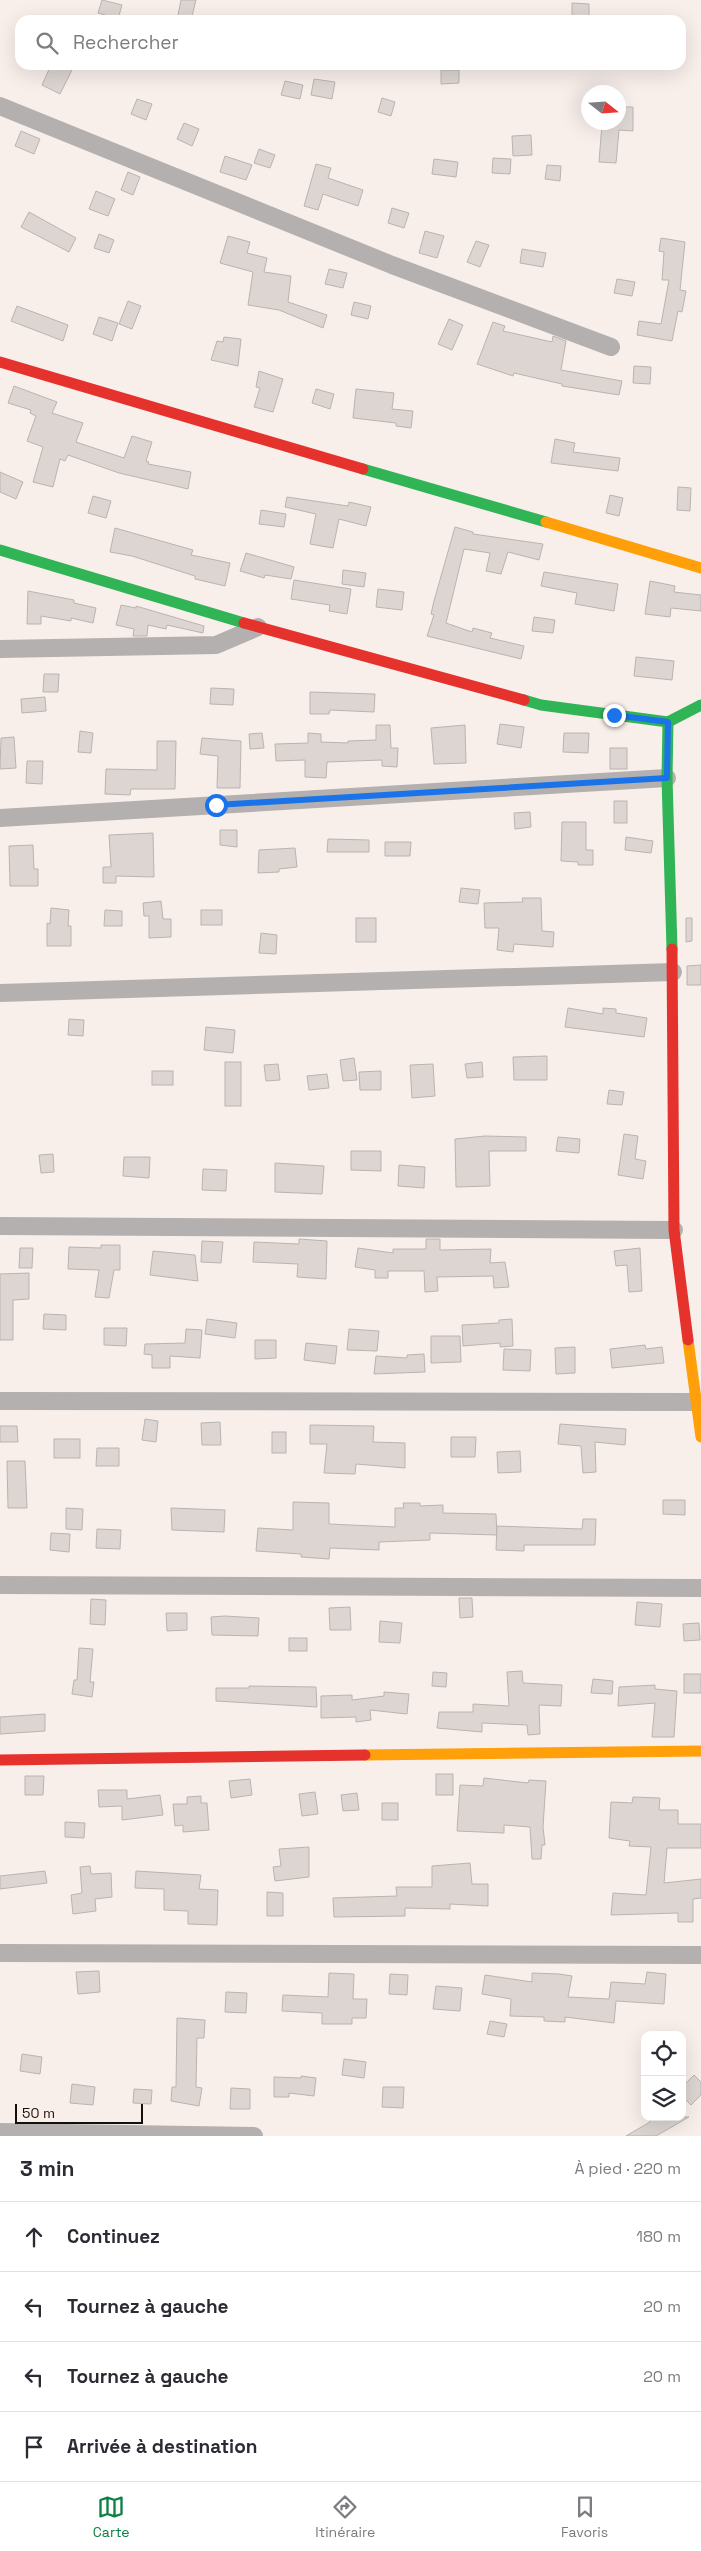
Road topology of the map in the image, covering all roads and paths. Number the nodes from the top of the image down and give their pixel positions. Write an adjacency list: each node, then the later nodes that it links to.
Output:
1 (0, 106): 2 (street)
2 (612, 347)
3 (0, 362): 5 (street)
4 (0, 550): 6 (street)
5 (701, 568)
6 (258, 627): 7 (street); 9 (street)
7 (0, 649)
8 (701, 705): 9 (street)
9 (668, 722): 10 (street)
10 (667, 778): 11 (street); 12 (street)
11 (0, 818)
12 (673, 972): 13 (street); 15 (street)
13 (0, 993)
14 (0, 1226): 15 (street)
15 (674, 1230): 17 (street)
16 (0, 1401): 17 (street)
17 (698, 1402): 18 (street)
18 (701, 1437)
19 (0, 1585): 20 (street)
20 (701, 1588)
21 (701, 1752): 22 (street)
22 (0, 1760)
23 (0, 1953): 24 (street)
24 (701, 1955)
25 (0, 2132): 26 (street)
26 (254, 2136)

